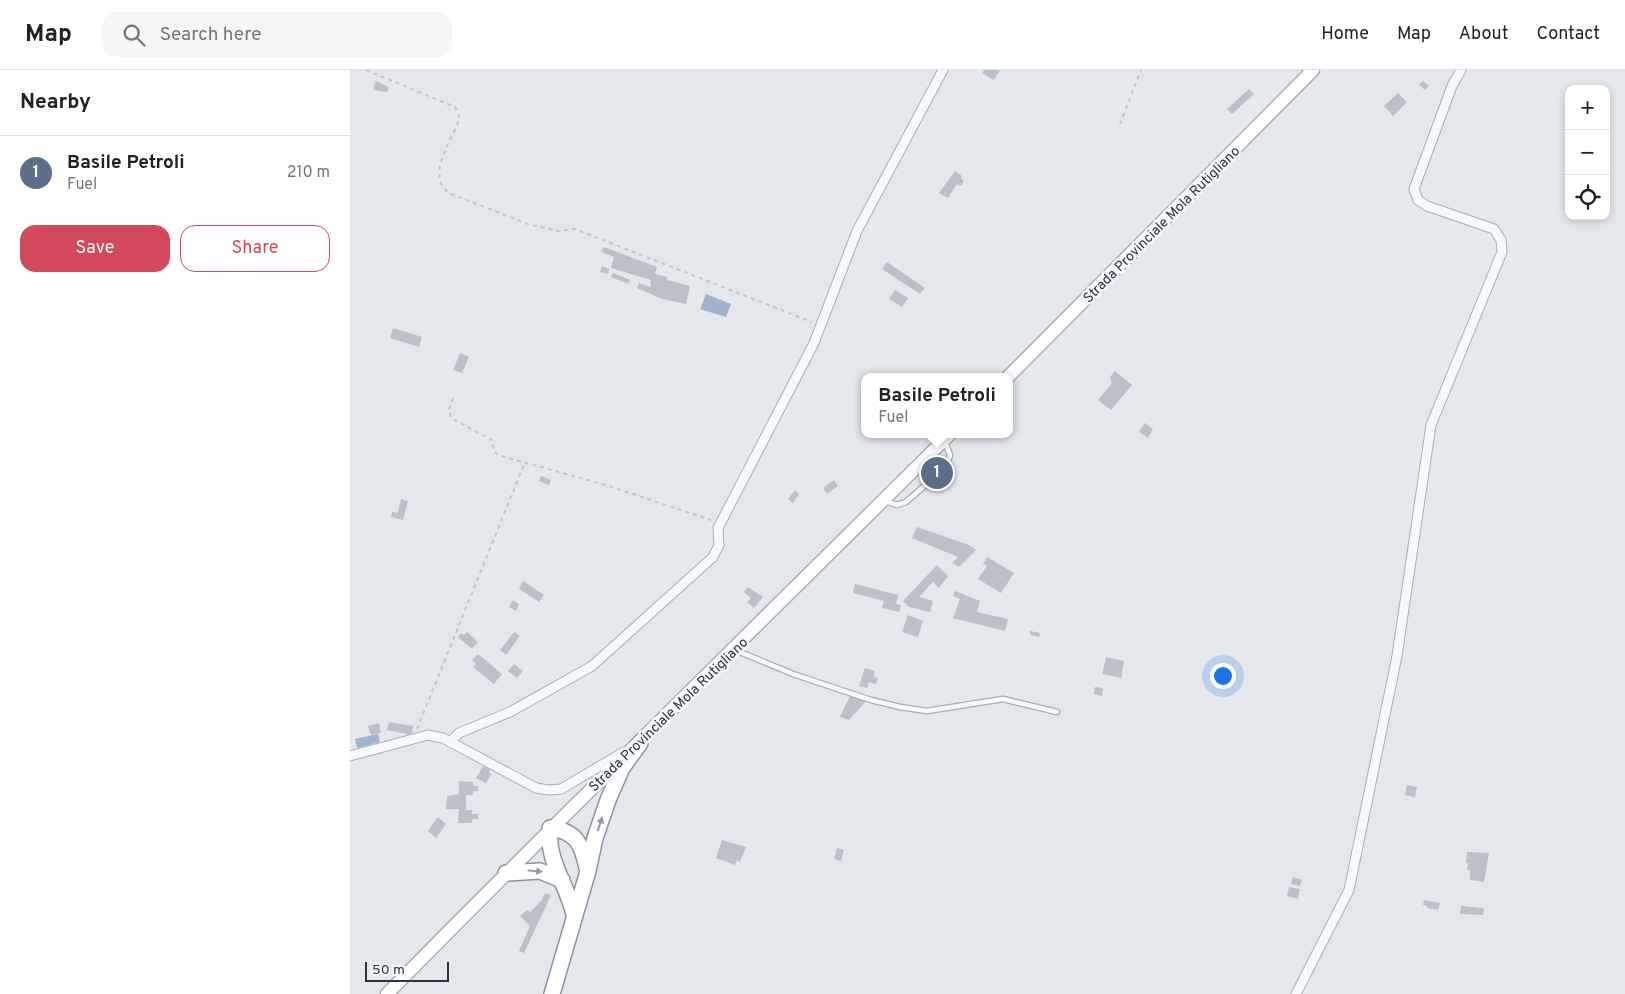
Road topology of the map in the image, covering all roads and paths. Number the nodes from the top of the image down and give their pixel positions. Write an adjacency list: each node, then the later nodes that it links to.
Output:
1 (366, 70): 7 (path)
2 (943, 70): 7 (street)
3 (1141, 70): 6 (path)
4 (1313, 70): 8 (main road, Strada Provinciale Mola Rutigliano)
5 (1461, 70): 28 (street)
6 (1120, 124)
7 (821, 325): 14 (street)
8 (1012, 373)
9 (453, 398): 12 (path)
10 (946, 438): 13 (main road, Strada Provinciale Mola Rutigliano)
11 (947, 438): 13 (lane)
12 (525, 462): 14 (path); 17 (path)
13 (884, 500): 15 (main road, Strada Provinciale Mola Rutigliano)
14 (720, 523): 18 (street)
15 (734, 649): 16 (lane); 19 (main road, Strada Provinciale Mola Rutigliano)
16 (1057, 712)
17 (418, 738): 18 (street); 20 (street)
18 (450, 742): 19 (street)
19 (640, 743): 21 (main road, Strada Provinciale Mola Rutigliano); 22 (highway, one-way to 19)
20 (350, 756)
21 (550, 828): 22 (highway); 23 (main road, Strada Provinciale Mola Rutigliano); 24 (highway)
22 (588, 871): 25 (highway)
23 (506, 873): 24 (highway, one-way to 24); 26 (main road, Strada Provinciale Mola Rutigliano)
24 (562, 880): 25 (highway)
25 (574, 916): 27 (highway)
26 (387, 994)
27 (552, 994)
28 (1296, 994)

